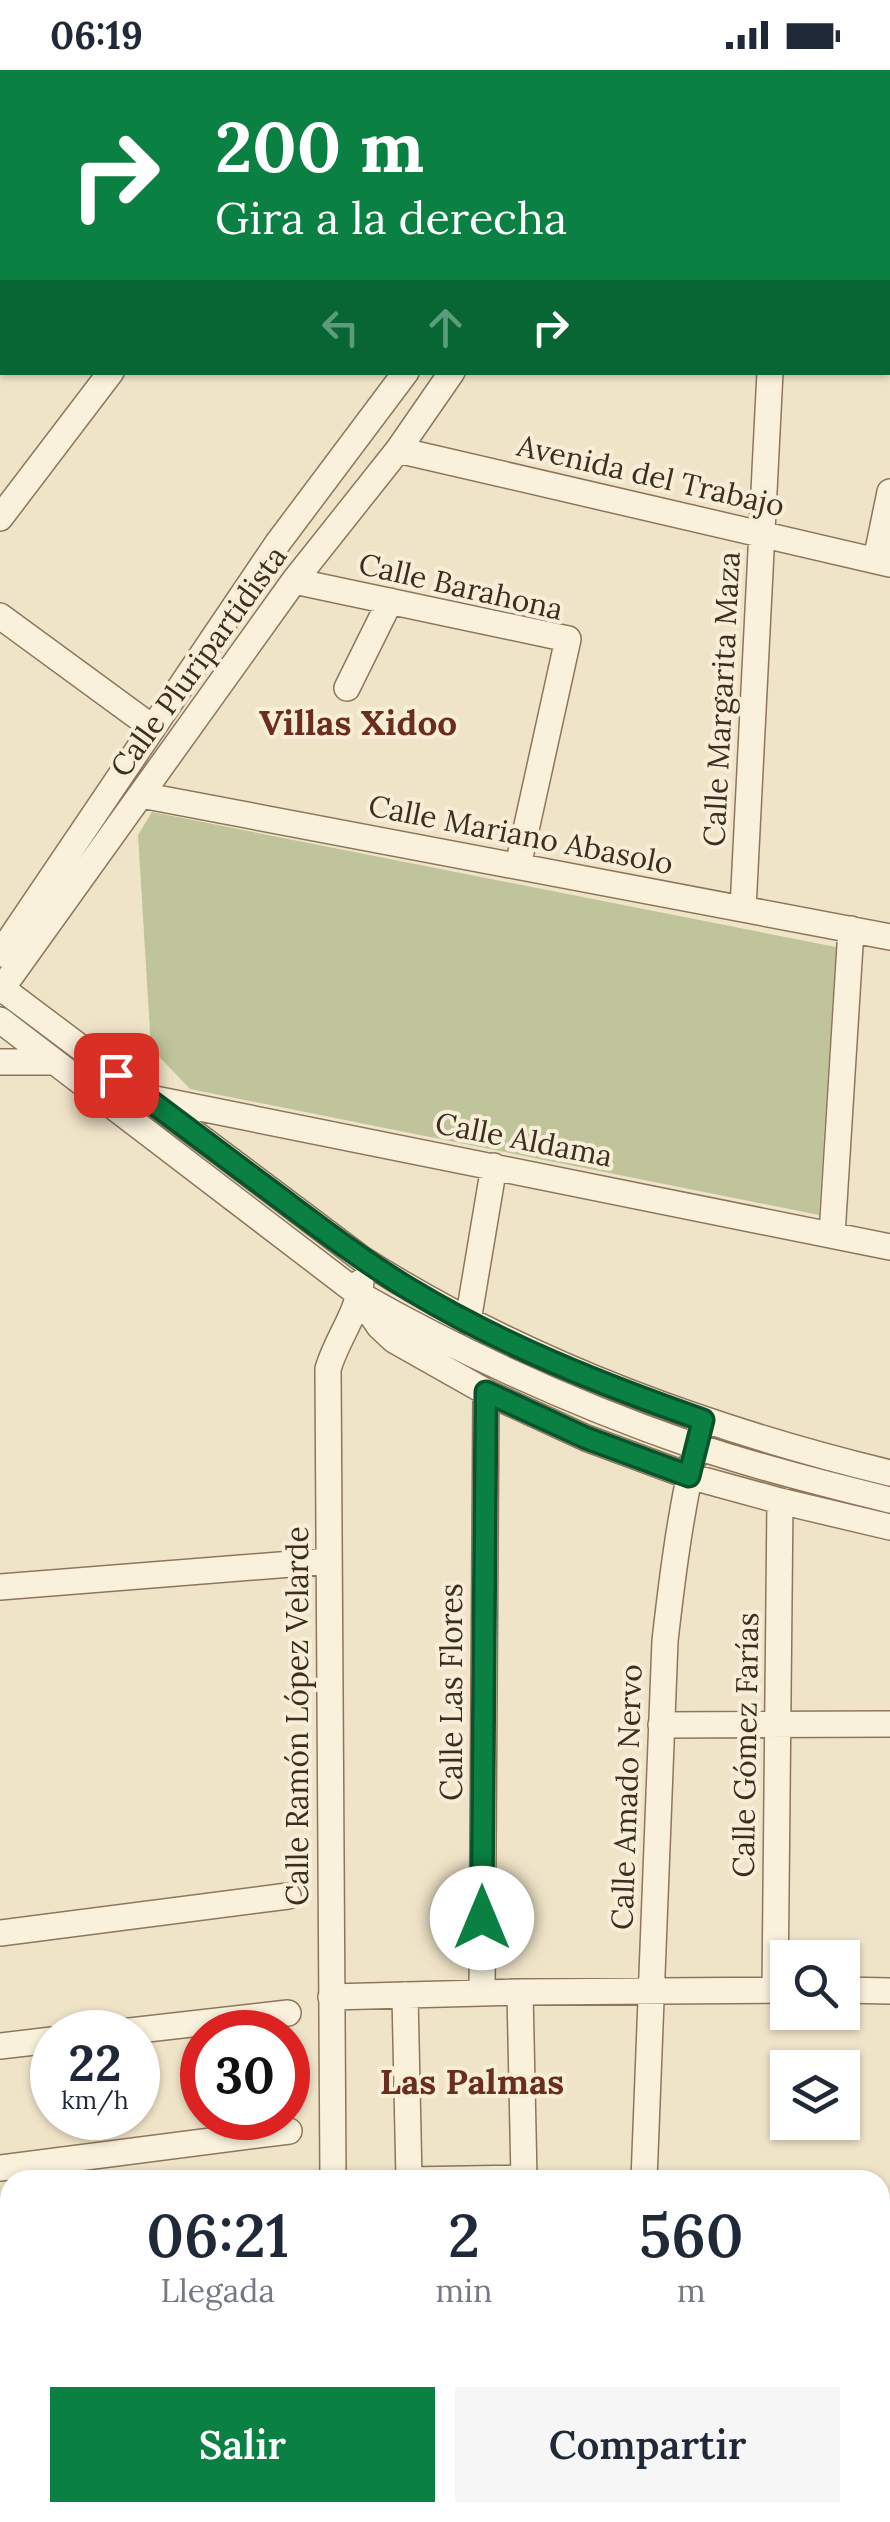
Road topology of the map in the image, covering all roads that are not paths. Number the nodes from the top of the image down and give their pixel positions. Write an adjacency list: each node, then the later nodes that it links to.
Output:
1 (109, 375): 7 (street)
2 (404, 375): 14 (street, Calle Pluripartidista)
3 (446, 375): 5 (street, Calle Pluripartidista)
4 (770, 375): 8 (street, Calle Margarita Maza)
5 (398, 450): 8 (street, Avenida del Trabajo); 10 (street, Calle Pluripartidista)
6 (890, 492): 9 (street)
7 (5, 501)
8 (762, 534): 9 (street, Avenida del Trabajo); 17 (street, Calle Margarita Maza)
9 (883, 562)
10 (294, 581): 11 (street, Calle Barahona); 15 (street, Calle Pluripartidista)
11 (390, 601): 13 (street); 16 (street, Calle Barahona)
12 (0, 616): 14 (street)
13 (348, 688)
14 (153, 728): 18 (street, Calle Pluripartidista)
15 (141, 795): 16 (street, Calle Mariano Abasolo); 22 (street, Calle Pluripartidista)
16 (518, 866): 17 (street, Calle Mariano Abasolo)
17 (743, 909): 19 (street, Calle Mariano Abasolo)
18 (11, 927): 21 (street, Calle Pluripartidista)
19 (851, 929): 20 (street, Calle Mariano Abasolo); 28 (street)
20 (890, 936)
21 (0, 954)
22 (1, 988): 26 (street)
23 (0, 1020): 25 (street)
24 (0, 1062): 25 (street)
25 (54, 1062): 31 (street)
26 (144, 1096): 27 (street, Calle Aldama); 30 (street)
27 (494, 1166): 28 (street, Calle Aldama); 32 (street)
28 (832, 1235): 29 (street, Calle Aldama)
29 (890, 1247)
30 (362, 1259): 31 (street, Calle Ramón López Velarde); 32 (street)
31 (359, 1296): 33 (street); 35 (street); 41 (street, Calle Ramón López Velarde)
32 (468, 1321): 34 (street)
33 (486, 1392): 37 (street); 53 (street, Calle Las Flores)
34 (703, 1420): 35 (street, Calle Amado Nervo); 36 (street)
35 (696, 1447): 37 (street, Calle Amado Nervo); 38 (street)
36 (890, 1474)
37 (689, 1476): 39 (street); 45 (street, Calle Amado Nervo)
38 (890, 1500)
39 (780, 1502): 40 (street); 43 (street, Calle Gómez Farías)
40 (890, 1526)
41 (329, 1561): 42 (street); 56 (street, Calle Ramón López Velarde)
42 (0, 1587)
43 (778, 1724): 44 (street); 45 (street); 48 (street, Calle Gómez Farías)
44 (890, 1724)
45 (661, 1725): 49 (street, Calle Amado Nervo)
46 (288, 1896): 47 (street)
47 (0, 1932)
48 (781, 1940)
49 (651, 1990): 50 (street); 54 (street); 64 (street, Calle Amado Nervo)
50 (770, 1990)
51 (860, 1990): 52 (street)
52 (890, 1991)
53 (482, 1992): 54 (street); 55 (street)
54 (520, 1992): 63 (street)
55 (405, 1994): 56 (street); 62 (street)
56 (332, 1997): 61 (street, Calle Ramón López Velarde)
57 (30, 2043): 58 (street)
58 (0, 2046)
59 (219, 2140): 60 (street)
60 (0, 2168)
61 (333, 2170)
62 (409, 2170)
63 (524, 2170)
64 (644, 2170)

